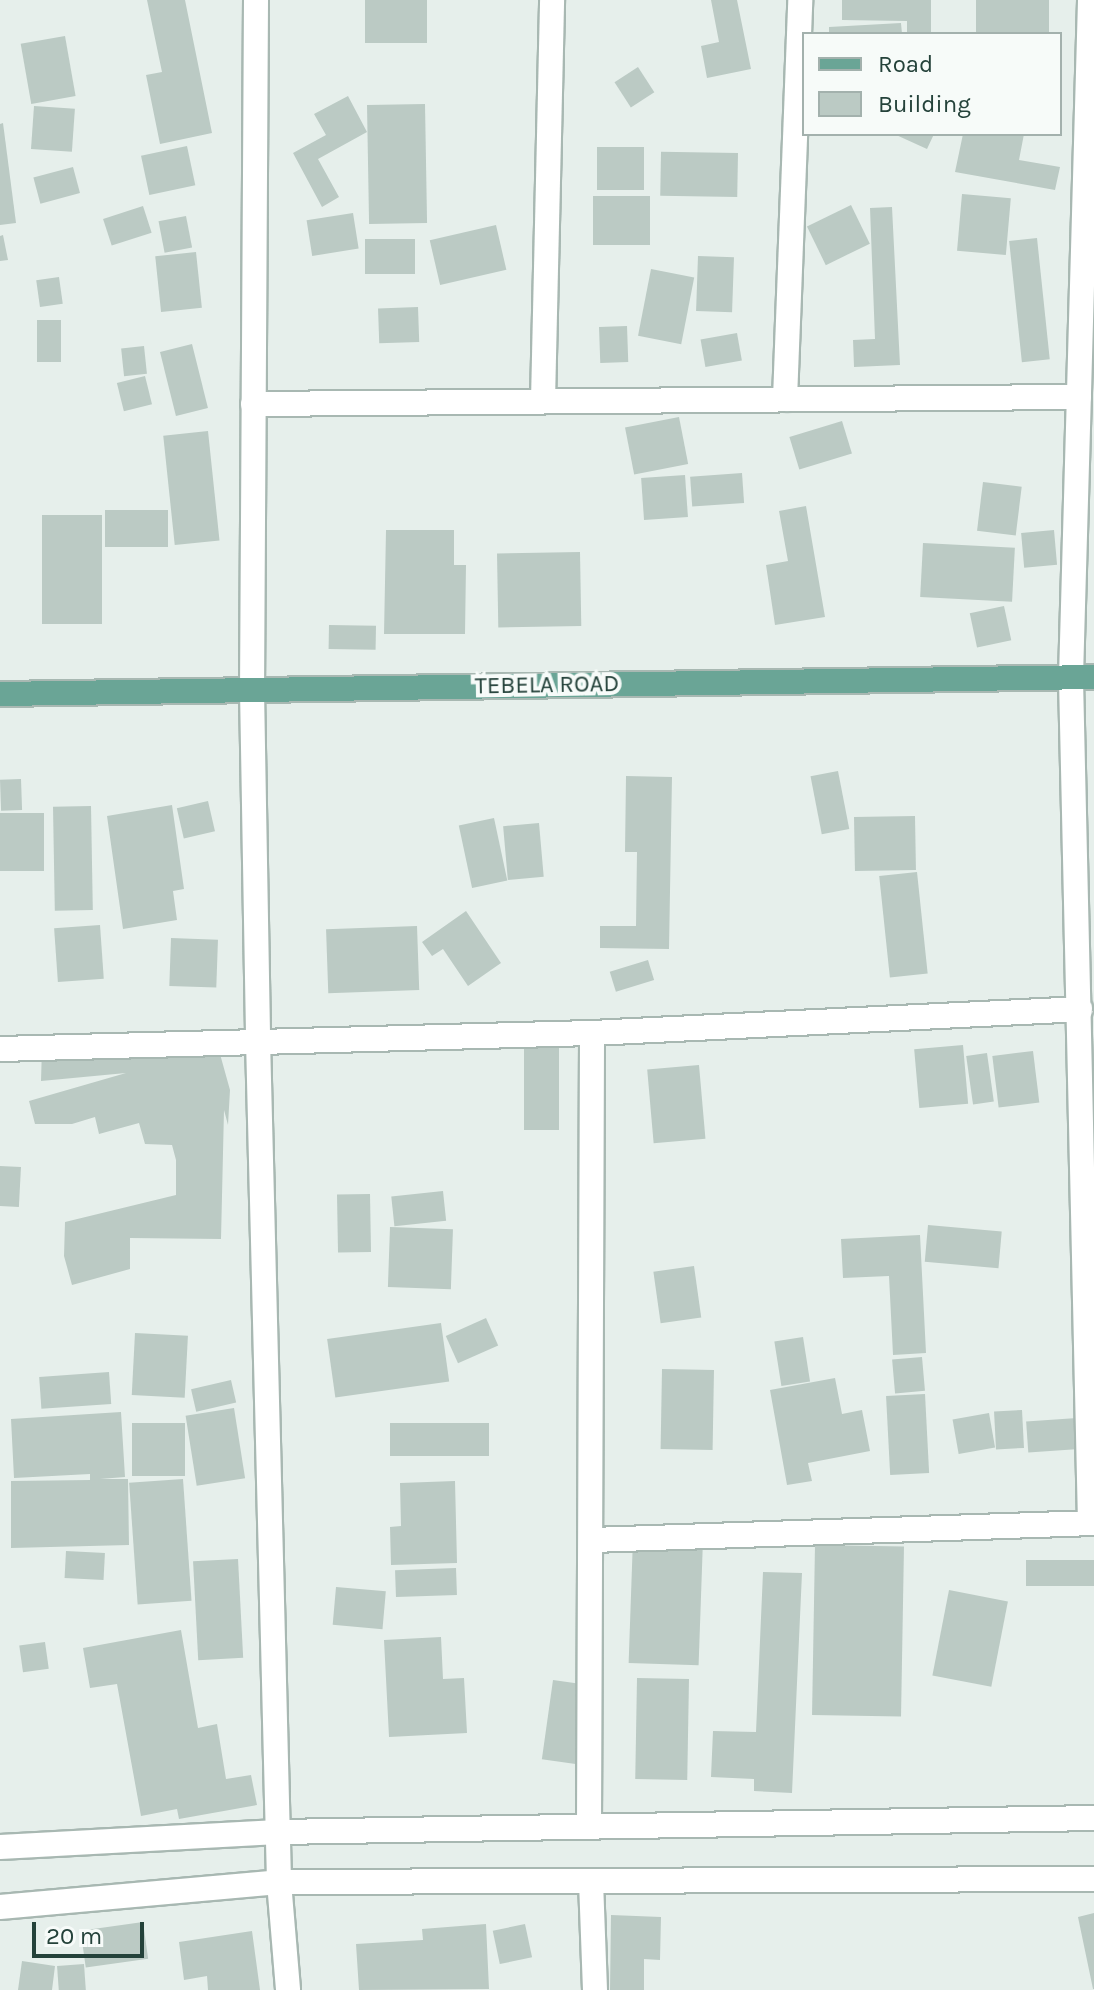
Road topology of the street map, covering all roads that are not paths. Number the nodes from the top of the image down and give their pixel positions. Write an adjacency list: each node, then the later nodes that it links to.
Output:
1 (256, 0): 8 (street)
2 (552, 0): 7 (street)
3 (800, 0): 6 (street)
4 (1090, 0): 5 (street)
5 (1079, 397): 6 (street); 9 (street)
6 (785, 399): 7 (street)
7 (543, 401): 8 (street)
8 (253, 404): 10 (street)
9 (1083, 677): 10 (main road, TEBELA ROAD); 12 (street)
10 (252, 690): 11 (main road, TEBELA ROAD); 14 (street)
11 (0, 694)
12 (1080, 1009): 13 (street); 16 (street)
13 (592, 1033): 14 (street); 17 (street)
14 (258, 1040): 15 (street); 20 (street)
15 (0, 1049)
16 (1092, 1523): 17 (street)
17 (592, 1540): 19 (street)
18 (1094, 1818): 19 (street)
19 (589, 1824): 20 (street)
20 (278, 1832): 21 (street); 24 (street)
21 (0, 1847)
22 (1094, 1879): 23 (street)
23 (591, 1881): 24 (street); 27 (street)
24 (279, 1882): 25 (street); 26 (street)
25 (0, 1907)
26 (288, 1990)
27 (595, 1990)

